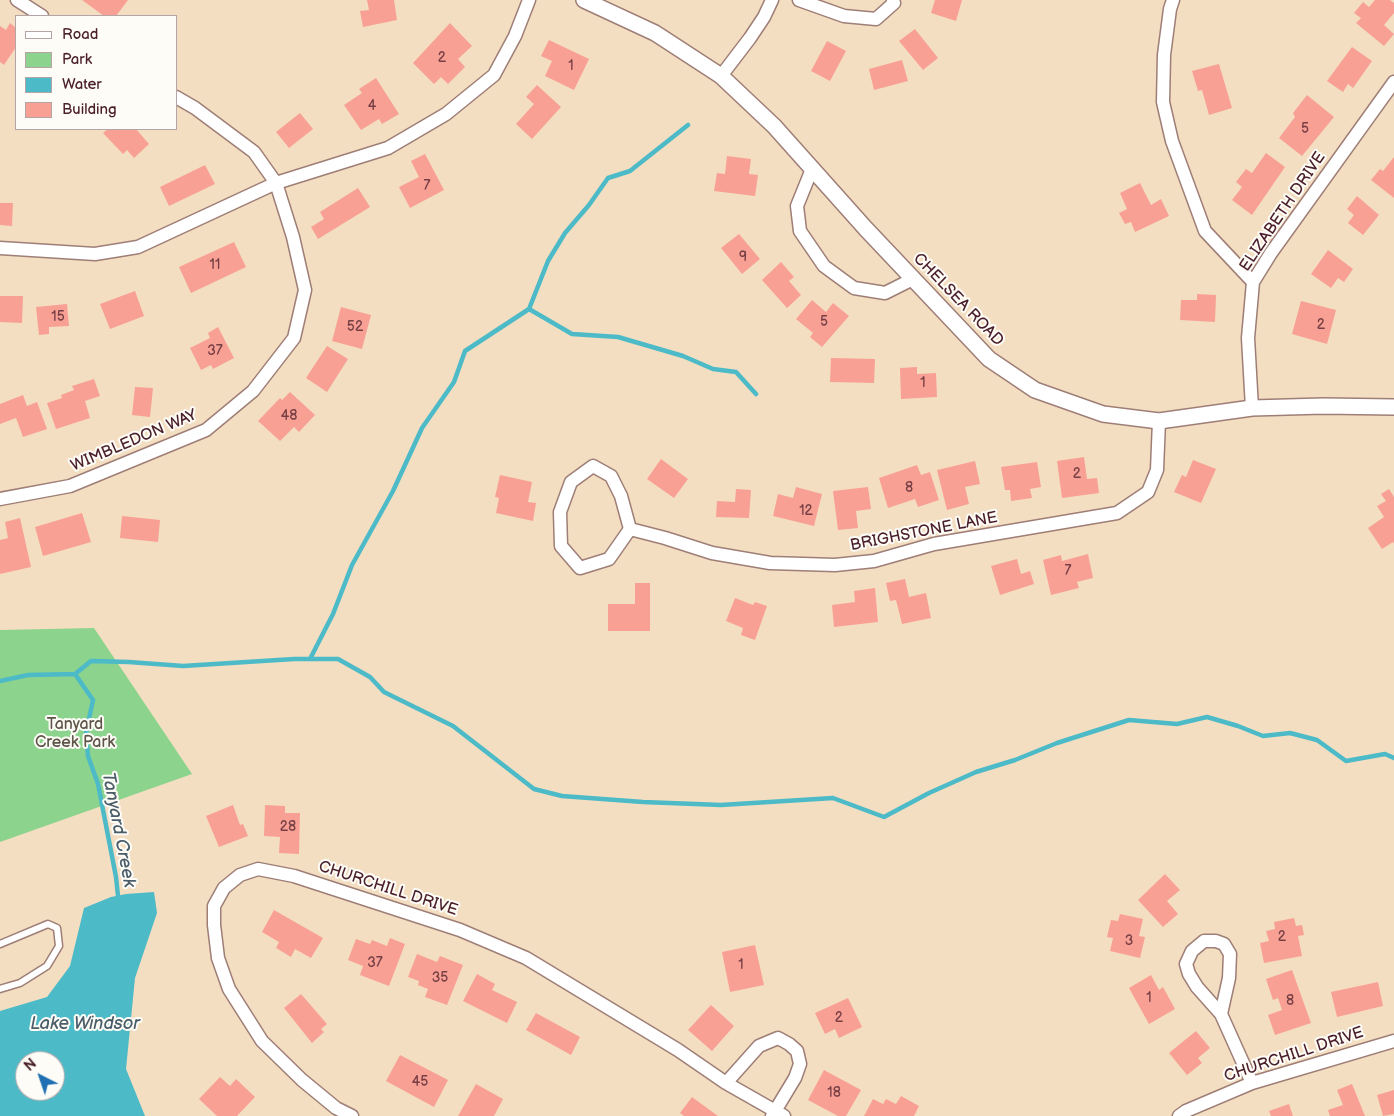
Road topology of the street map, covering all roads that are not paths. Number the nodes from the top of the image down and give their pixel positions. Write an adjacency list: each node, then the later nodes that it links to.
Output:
1 (17, 0): 8 (street)
2 (529, 0): 13 (street)
3 (584, 0): 9 (street, CHELSEA ROAD)
4 (772, 0): 9 (street)
5 (799, 0): 6 (street)
6 (893, 0)
7 (1173, 0): 16 (street)
8 (40, 15)
9 (721, 76): 12 (street, CHELSEA ROAD)
10 (1394, 82): 16 (street, ELIZABETH DRIVE)
11 (178, 98): 13 (street, WIMBLEDON WAY)
12 (812, 169): 15 (street, CHELSEA ROAD); 15 (street)
13 (276, 183): 14 (street); 20 (street, WIMBLEDON WAY)
14 (0, 248)
15 (913, 280): 19 (street, CHELSEA ROAD)
16 (1253, 282): 18 (street, ELIZABETH DRIVE)
17 (1394, 407): 18 (street, CHELSEA ROAD)
18 (1252, 408): 19 (street, CHELSEA ROAD)
19 (1159, 421): 21 (street, BRIGHSTONE LANE)
20 (0, 499)
21 (630, 529): 21 (street)
22 (0, 944): 23 (lane)
23 (0, 990)
24 (1221, 1014): 24 (street); 27 (street)
25 (1394, 1041): 27 (street, CHURCHILL DRIVE)
26 (726, 1082): 28 (street, CHURCHILL DRIVE); 28 (street); 29 (street, CHURCHILL DRIVE)
27 (1252, 1083): 30 (street, CHURCHILL DRIVE)
28 (778, 1115)
29 (352, 1116)
30 (1179, 1116)

